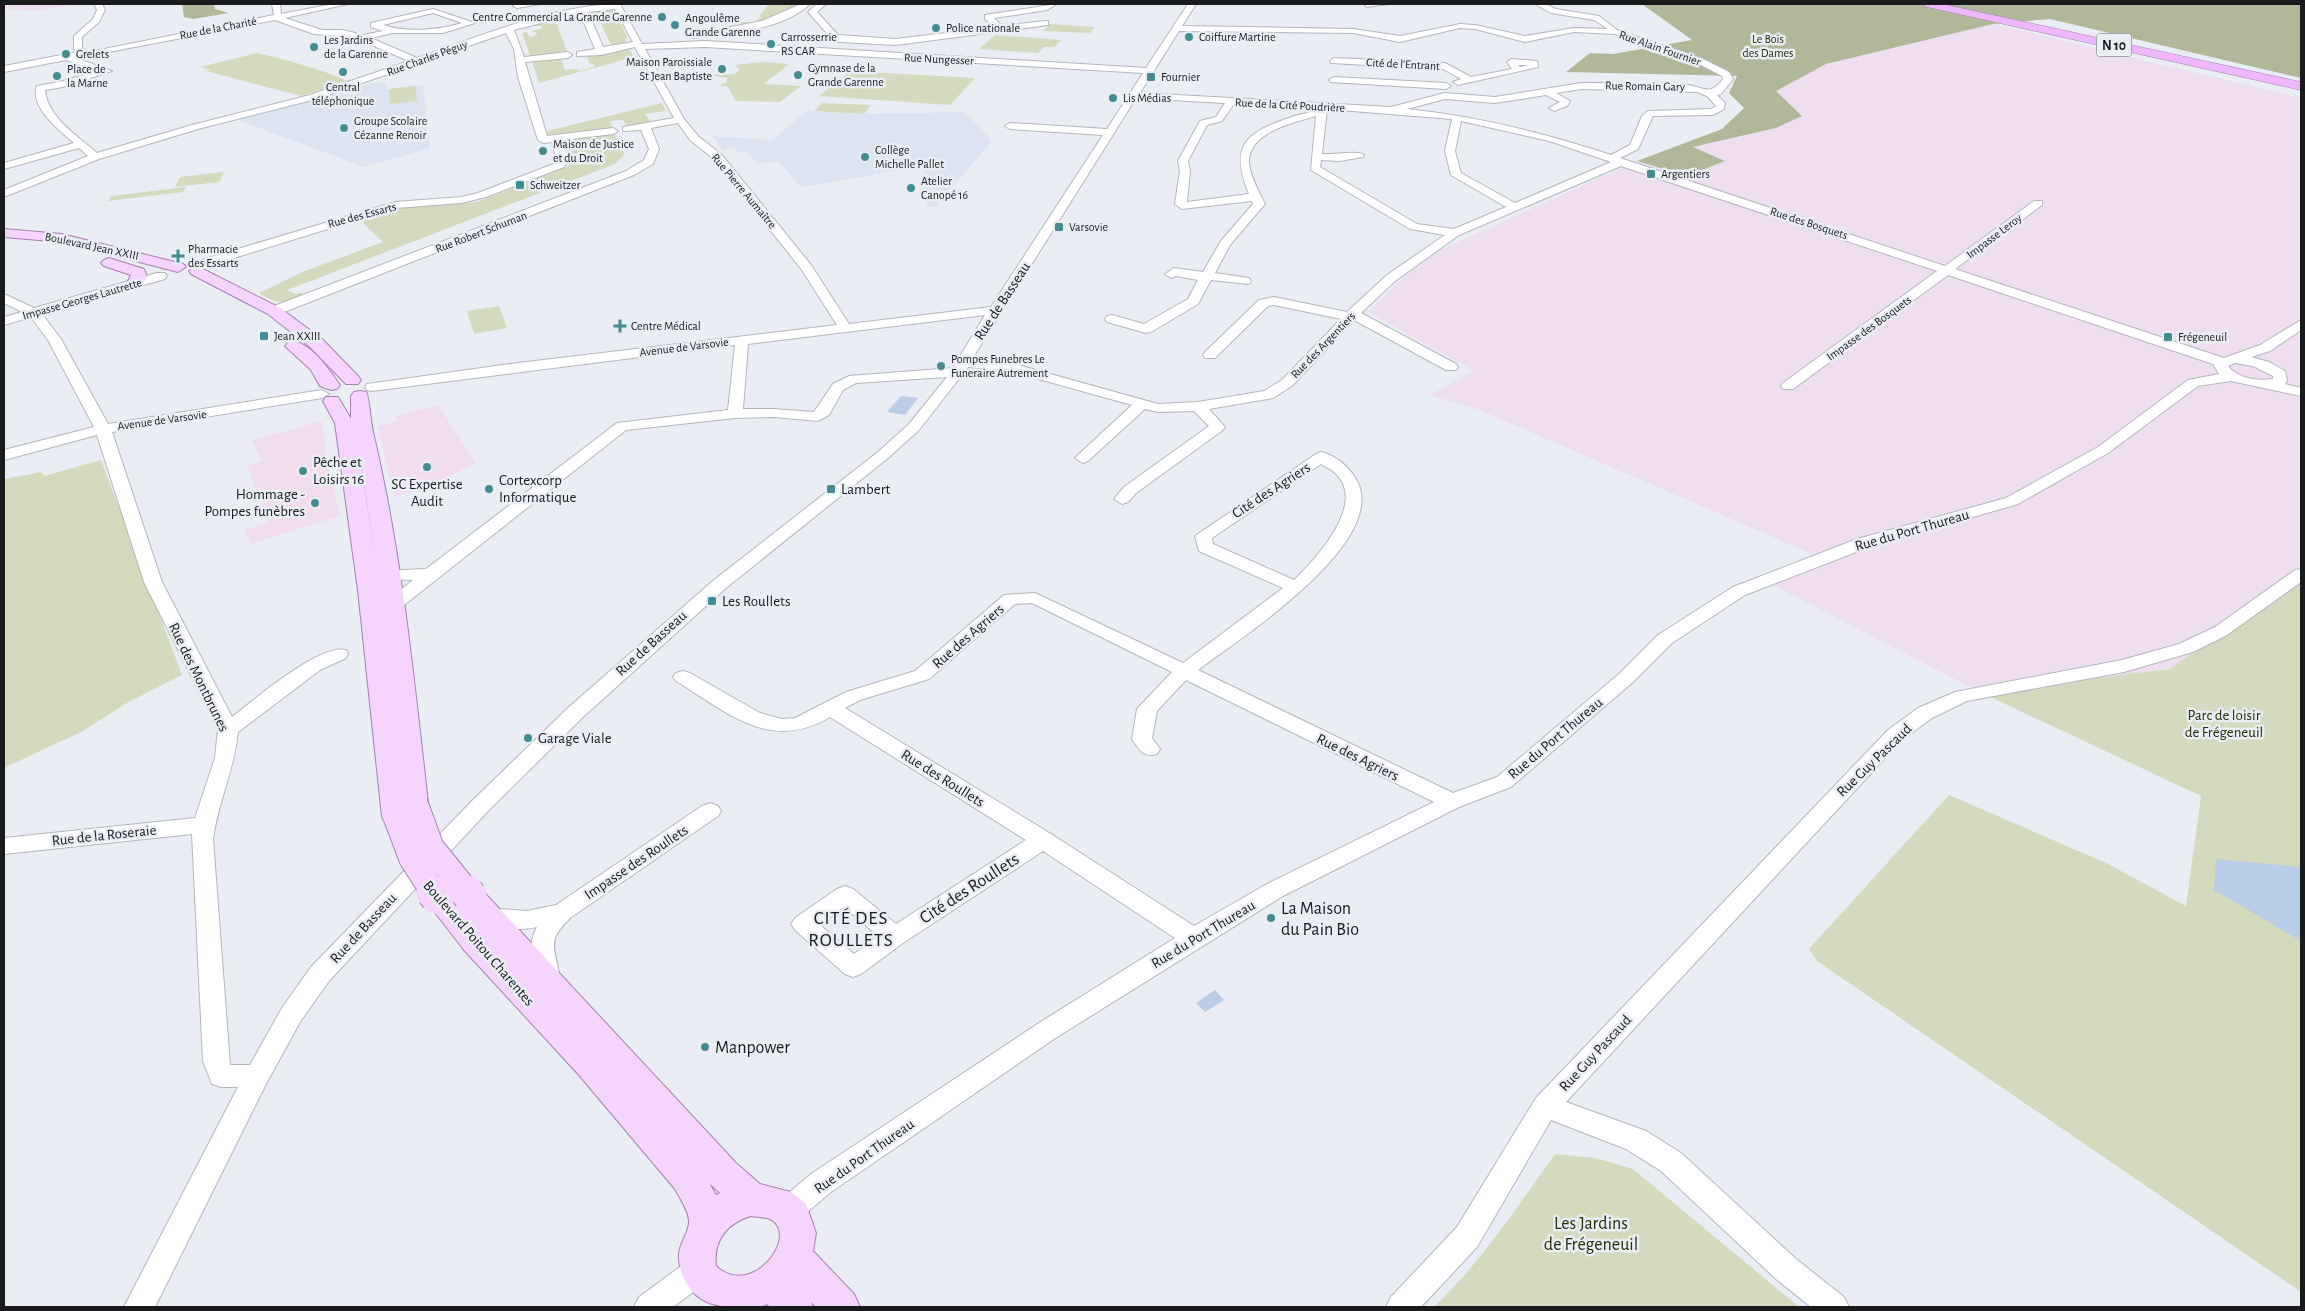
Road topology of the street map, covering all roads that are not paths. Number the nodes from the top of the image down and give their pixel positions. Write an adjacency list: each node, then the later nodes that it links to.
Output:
1 (98, 4): 31 (street)
2 (276, 4): 18 (street)
3 (344, 4): 18 (street, Rue de la Charité)
4 (536, 4): 14 (street)
5 (806, 4): 28 (street)
6 (822, 4): 27 (street)
7 (1192, 4): 21 (street, Rue de Basseau)
8 (1384, 4): 13 (street)
9 (1539, 4): 19 (street)
10 (1927, 4): 47 (highway, N 10)
11 (1942, 4): 45 (highway, N 10)
12 (616, 5): 16 (street, Rue Charles Péguy); 28 (street, Rue Pierre Aumaître)
13 (1367, 5)
14 (517, 6)
15 (1051, 6): 23 (street)
16 (583, 10): 22 (street, Rue Charles Péguy); 30 (street)
17 (1605, 14): 19 (street)
18 (278, 17): 26 (street); 31 (street, Rue de la Charité)
19 (1591, 17): 25 (street)
20 (1046, 23): 23 (street)
21 (1176, 28): 25 (street, Rue Alain Fournier); 42 (street, Rue de Basseau)
22 (509, 29): 37 (street); 39 (street, Rue Charles Péguy)
23 (1001, 29): 27 (street)
24 (393, 31): 24 (street); 26 (street)
25 (1616, 32): 50 (street, Rue Alain Fournier)
26 (362, 38): 39 (street)
27 (922, 39): 35 (street)
28 (638, 44): 29 (street, Rue Nungesser); 30 (street); 58 (street, Rue Pierre Aumaître)
29 (756, 47): 34 (street); 35 (street, Rue Nungesser)
30 (601, 52): 32 (street)
31 (81, 53): 36 (street, Rue de la Charité)
32 (580, 54)
33 (568, 55): 37 (street)
34 (763, 56)
35 (903, 57): 42 (street, Rue Nungesser)
36 (69, 58): 40 (street, Rue de la Charité); 48 (street)
37 (520, 60): 64 (street)
38 (1334, 60): 44 (street, Cité de l'Entrant)
39 (418, 61): 67 (street, Rue Charles Péguy)
40 (7, 69): 48 (street)
41 (1518, 70): 44 (street, Cité de l'Entrant)
42 (1148, 71): 51 (street, Rue de Basseau)
43 (1334, 80): 46 (street, Cité de l'Entrant)
44 (1470, 80): 46 (street, Cité de l'Entrant)
45 (2301, 82)
46 (1446, 86): 52 (street, Cité de l'Entrant)
47 (2301, 86)
48 (40, 88): 65 (street)
49 (1548, 92): 50 (street, Rue Romain Gary); 52 (street, Rue Romain Gary); 54 (street)
50 (1710, 94): 69 (street, Rue Romain Gary)
51 (1133, 95): 53 (street, Rue de la Cité Poudrière); 63 (street, Rue de Basseau)
52 (1444, 96): 56 (street, Rue de la Cité Poudrière)
53 (1228, 105): 55 (street, Rue de la Cité Poudrière); 72 (street)
54 (1554, 108)
55 (1321, 110): 56 (street, Rue de la Cité Poudrière); 68 (street); 72 (street)
56 (1391, 110): 57 (street, Rue des Bosquets)
57 (1456, 117): 69 (street, Rue des Bosquets); 74 (street)
58 (680, 120): 59 (street); 93 (street, Rue Pierre Aumaître)
59 (645, 126): 61 (street); 87 (street, Rue Robert Schuman)
60 (1010, 126): 63 (street)
61 (627, 129)
62 (613, 131): 64 (street)
63 (1110, 132): 86 (street, Rue de Basseau)
64 (557, 138): 80 (street, Rue des Essarts)
65 (82, 144): 67 (street); 70 (street)
66 (1359, 155): 68 (street)
67 (95, 157): 71 (street)
68 (1316, 157): 76 (street)
69 (1618, 160): 74 (street, Rue des Argentiers); 79 (street, Rue des Bosquets)
70 (4, 166)
71 (4, 194)
72 (1256, 196): 82 (street)
73 (2038, 203): 79 (street, Impasse Leroy)
74 (1516, 208): 76 (street, Rue des Argentiers)
75 (4, 233): 80 (main road, Boulevard Jean XXIII)
76 (1455, 233): 89 (street, Rue des Argentiers)
77 (4, 243): 78 (main road, Boulevard Jean XXIII)
78 (95, 256): 80 (main road, Boulevard Jean XXIII); 84 (main road, Boulevard Jean XXIII)
79 (1950, 269): 97 (street, Rue des Bosquets); 103 (street, Impasse des Bosquets)
80 (181, 271): 84 (street, Impasse Georges Lautrette); 87 (main road, Boulevard Jean XXIII); 106 (main road, Boulevard Jean XXIII)
81 (1171, 274): 82 (street)
82 (1206, 275): 83 (street); 90 (street)
83 (1245, 281)
84 (135, 283): 88 (street, Impasse Georges Lautrette)
85 (4, 298): 88 (street)
86 (996, 310): 93 (street, Avenue de Varsovie); 98 (street, Rue de Basseau)
87 (274, 311): 104 (main road, Boulevard Jean XXIII)
88 (34, 313): 91 (street, Impasse Georges Lautrette); 110 (street, Rue des Montbrunes)
89 (1352, 316): 96 (street); 99 (street); 108 (street, Rue des Argentiers)
90 (1112, 318)
91 (4, 321)
92 (2301, 324): 95 (street, Rue du Port Thureau)
93 (845, 327): 94 (street, Avenue de Varsovie)
94 (742, 340): 104 (street, Avenue de Varsovie); 109 (street)
95 (2265, 348): 97 (street, Rue du Port Thureau); 100 (street)
96 (1210, 355)
97 (2230, 366): 100 (street); 102 (street); 125 (street, Rue du Port Thureau)
98 (961, 367): 107 (street, Rue des Argentiers); 109 (street, Rue des Argentiers); 136 (street, Rue de Basseau)
99 (1451, 367)
100 (2272, 369): 101 (street); 102 (street)
101 (2301, 381)
102 (2261, 384): 105 (street)
103 (1788, 386)
104 (361, 388): 106 (main road); 116 (main road, Boulevard Poitou Charentes)
105 (2301, 392)
106 (329, 394): 110 (street, Avenue de Varsovie); 126 (main road, Boulevard Poitou Charentes)
107 (1142, 404): 108 (street, Rue des Argentiers); 112 (street)
108 (1198, 406): 113 (street)
109 (735, 414): 114 (street)
110 (103, 429): 111 (street, Avenue de Varsovie); 123 (street, Rue des Montbrunes)
111 (4, 454)
112 (1083, 458)
113 (1122, 500)
114 (430, 574): 116 (street); 118 (street)
115 (2301, 574): 137 (street, Rue Guy Pascaud)
116 (389, 575): 118 (main road, Boulevard Poitou Charentes)
117 (1296, 587): 117 (street, Cité des Agriers); 120 (street, Cité des Agriers)
118 (393, 605): 126 (main road, Boulevard Poitou Charentes)
119 (339, 654): 123 (street)
120 (1184, 671): 122 (street, Rue des Agriers); 124 (street); 125 (street, Rue des Agriers)
121 (683, 677): 122 (street)
122 (830, 708): 129 (street, Rue des Roullets)
123 (228, 729): 128 (street, Rue des Montbrunes)
124 (1150, 749)
125 (1452, 802): 134 (street, Rue du Port Thureau)
126 (405, 810): 131 (main road, Boulevard Poitou Charentes, bridge); 140 (main road, Boulevard Poitou Charentes, bridge)
127 (710, 811): 132 (street, Impasse des Roullets)
128 (204, 825): 130 (street, Rue de la Roseraie); 136 (street, Rue des Montbrunes)
129 (1043, 840): 133 (street, Cité des Roullets); 134 (street, Rue des Roullets)
130 (4, 846)
131 (478, 906): 132 (street, Impasse des Roullets); 135 (main road, Boulevard Poitou Charentes)
132 (562, 912): 135 (street, Impasse des Roullets)
133 (895, 936)
134 (1194, 938): 139 (street, Rue du Port Thureau)
135 (548, 979): 138 (main road, Boulevard Poitou Charentes)
136 (257, 1076): 143 (street, Rue de Basseau)
137 (1545, 1106): 146 (street, Rue Guy Pascaud); 147 (street, Rue Guy Pascaud)
138 (752, 1199): 139 (main road); 140 (main road)
139 (789, 1210): 142 (main road)
140 (708, 1225): 141 (main road)
141 (698, 1271): 142 (main road); 144 (street)
142 (787, 1282): 145 (main road)
143 (139, 1307)
144 (649, 1307)
145 (841, 1307)
146 (1401, 1307)
147 (1834, 1307)

